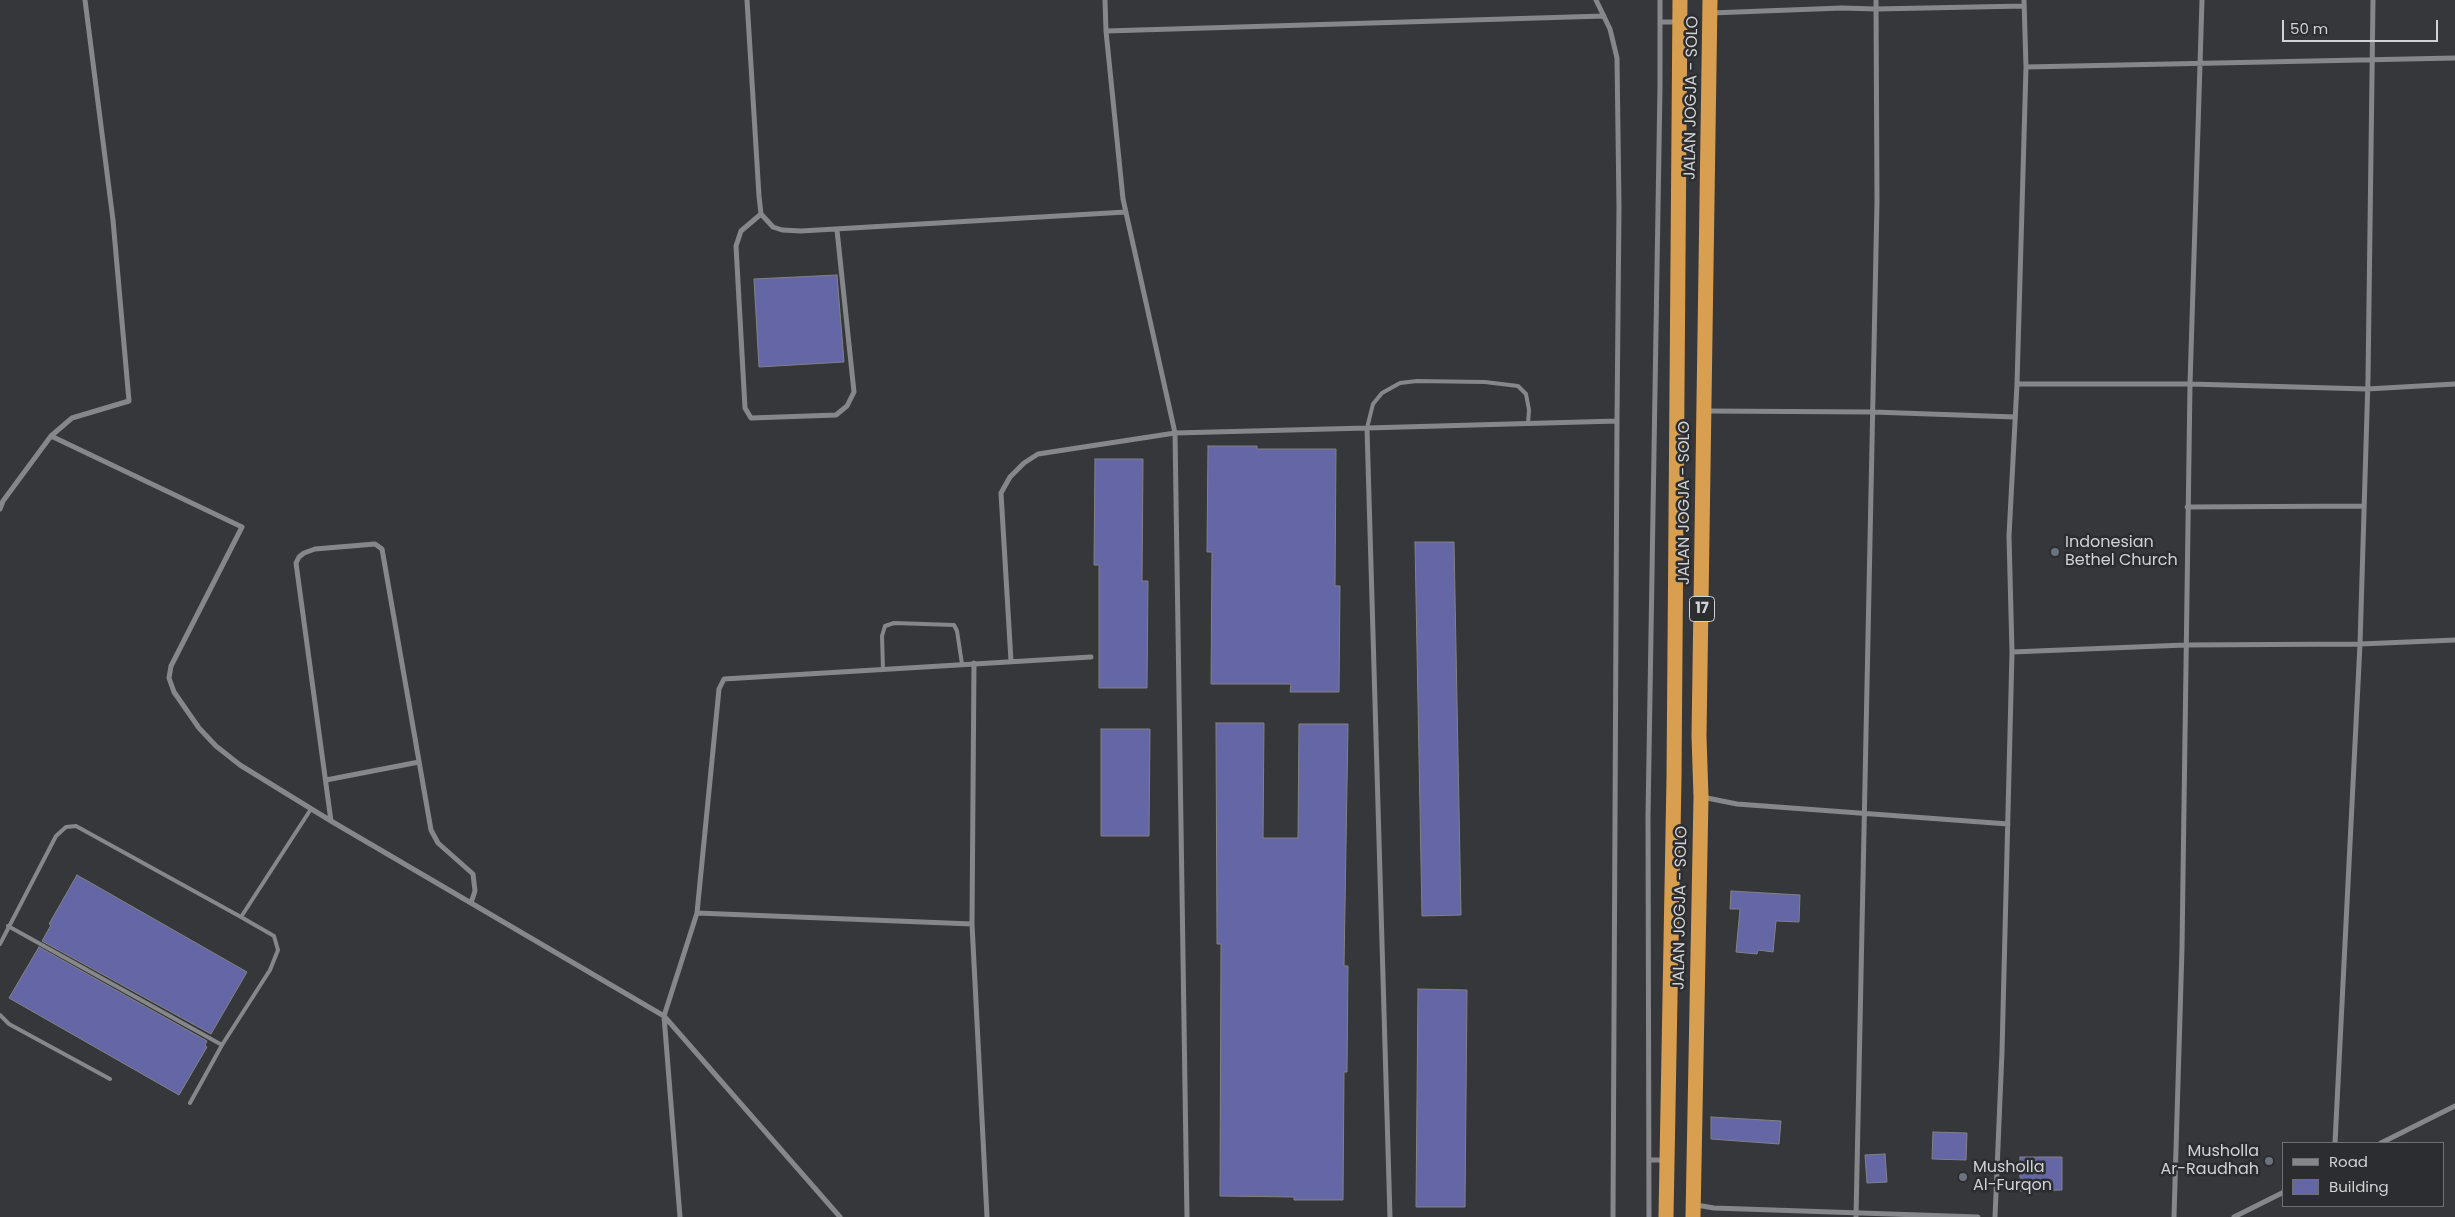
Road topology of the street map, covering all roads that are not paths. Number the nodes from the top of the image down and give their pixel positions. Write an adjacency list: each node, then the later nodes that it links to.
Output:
1 (85, 0): 35 (street)
2 (747, 0): 22 (street)
3 (1105, 0): 16 (street)
4 (1596, 0): 13 (street)
5 (1660, 0): 14 (street)
6 (1680, 0): 15 (highway, JALAN JOGJA - SOLO / 17)
7 (1876, 0): 12 (street)
8 (2202, 0): 19 (street)
9 (2374, 0): 18 (street)
10 (2024, 3): 12 (street); 20 (street)
11 (1711, 7): 12 (street); 28 (highway, JALAN JOGJA - SOLO / 17)
12 (1876, 9): 29 (street)
13 (1604, 16): 16 (street); 31 (street)
14 (1660, 22): 15 (street); 69 (street)
15 (1680, 22): 70 (highway, JALAN JOGJA - SOLO / 17)
16 (1106, 31): 21 (street)
17 (2455, 58): 18 (street)
18 (2372, 61): 19 (street); 27 (street)
19 (2201, 62): 20 (street); 25 (street)
20 (2026, 67): 24 (street)
21 (1126, 212): 23 (street); 34 (street)
22 (762, 214): 23 (street); 23 (street)
23 (837, 230)
24 (2018, 384): 25 (street); 30 (street)
25 (2190, 384): 27 (street); 37 (street)
26 (2455, 384): 27 (street)
27 (2367, 389): 36 (street)
28 (1703, 411): 29 (street); 50 (highway, JALAN JOGJA - SOLO / 17)
29 (1873, 412): 30 (street); 52 (street)
30 (2015, 417): 42 (street)
31 (1617, 421): 32 (street); 79 (street)
32 (1528, 424): 33 (street); 33 (lane)
33 (1366, 428): 34 (street); 78 (street)
34 (1175, 433): 44 (street); 77 (street)
35 (51, 436): 38 (street); 51 (street)
36 (2364, 506): 37 (street); 40 (street)
37 (2187, 507): 41 (street)
38 (0, 509)
39 (2455, 640): 40 (street)
40 (2360, 644): 41 (street); 67 (street)
41 (2185, 645): 42 (street); 84 (street)
42 (2012, 652): 54 (street)
43 (1092, 656): 44 (street)
44 (1011, 661): 45 (street)
45 (974, 663): 46 (street); 58 (street)
46 (962, 664): 47 (street); 47 (lane)
47 (883, 669): 56 (street)
48 (419, 762): 49 (street); 49 (street); 55 (street)
49 (326, 780): 53 (street)
50 (1701, 797): 52 (street); 72 (highway, JALAN JOGJA - SOLO / 17)
51 (312, 809): 53 (street); 57 (lane)
52 (1865, 813): 54 (street); 73 (street)
53 (331, 821): 55 (street)
54 (2008, 824): 83 (street)
55 (471, 903): 62 (street)
56 (697, 913): 58 (street); 62 (street)
57 (242, 917): 59 (lane); 63 (lane)
58 (972, 924): 76 (street)
59 (8, 926): 60 (lane); 63 (lane)
60 (0, 944)
61 (0, 1015): 64 (lane)
62 (664, 1016): 74 (street); 75 (street)
63 (222, 1045): 65 (lane)
64 (110, 1079)
65 (190, 1103)
66 (2455, 1106): 68 (street)
67 (2335, 1142)
68 (2383, 1142)
69 (1650, 1160): 70 (street); 80 (street)
70 (1667, 1160): 81 (highway, JALAN JOGJA - SOLO / 17)
71 (2282, 1193): 85 (street)
72 (1693, 1211): 73 (street)
73 (1856, 1215): 82 (street)
74 (680, 1217)
75 (840, 1217)
76 (987, 1217)
77 (1187, 1217)
78 (1390, 1217)
79 (1613, 1217)
80 (1649, 1217)
81 (1666, 1217)
82 (1978, 1217)
83 (1995, 1217)
84 (2174, 1217)
85 (2234, 1217)

